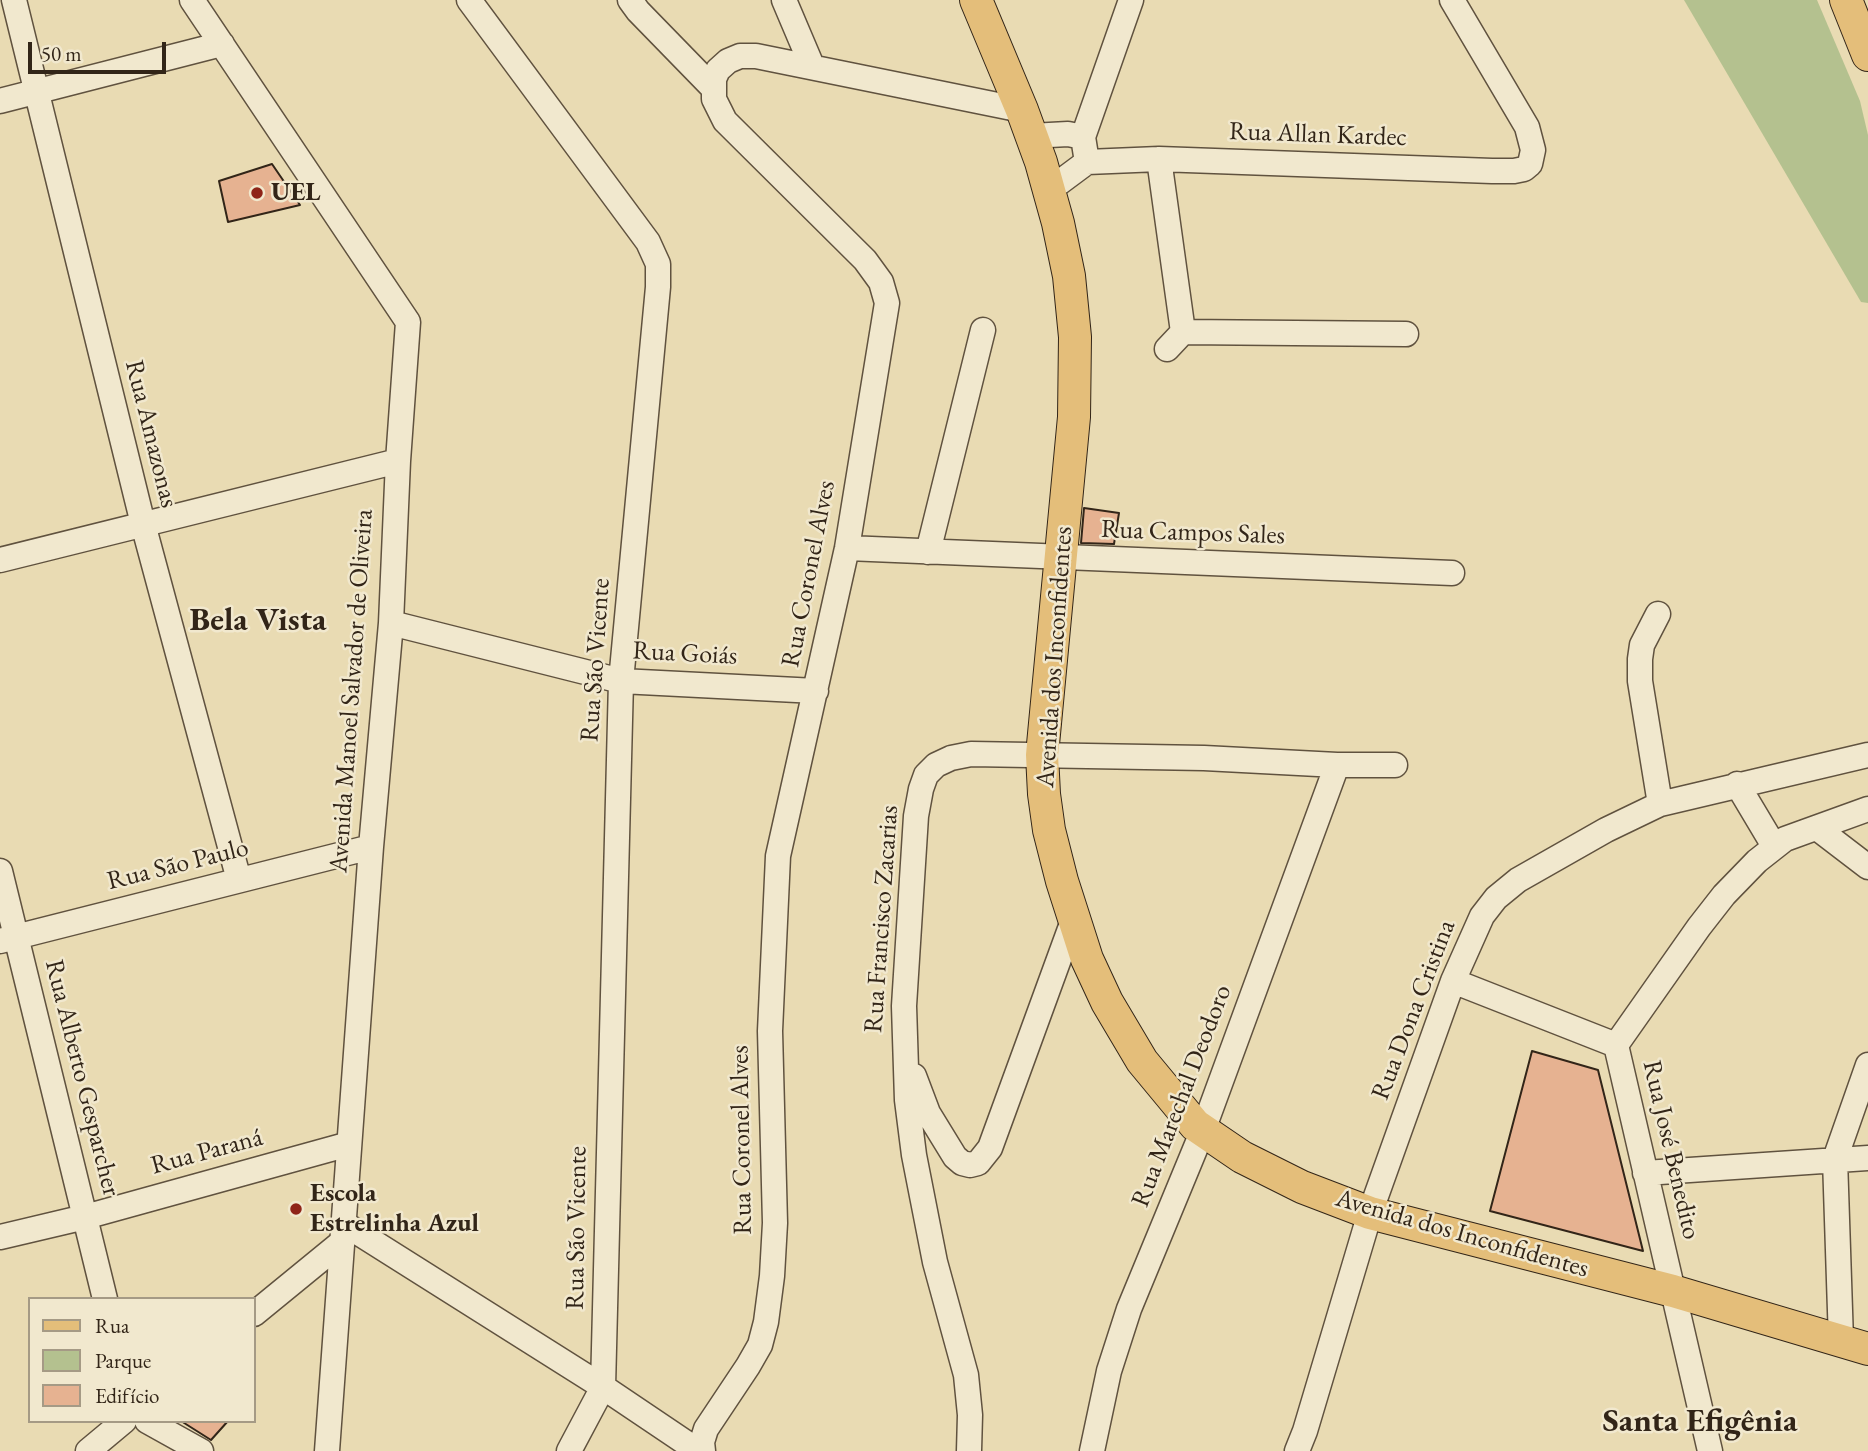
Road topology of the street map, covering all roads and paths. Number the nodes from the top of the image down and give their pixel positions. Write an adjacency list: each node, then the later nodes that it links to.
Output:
1 (14, 0): 14 (street, Rua Amazonas)
2 (192, 0): 10 (street, Avenida Manoel Salvador de Oliveira)
3 (469, 0): 32 (street, Rua São Vicente)
4 (630, 0): 13 (street)
5 (784, 0): 12 (street)
6 (976, 0): 16 (main road, Avenida dos Inconfidentes)
7 (1131, 0): 17 (street)
8 (1452, 0): 18 (street, Rua Allan Kardec)
9 (1846, 0): 11 (main road)
10 (222, 44): 14 (street); 23 (street, Avenida Manoel Salvador de Oliveira)
11 (1868, 55)
12 (811, 66): 13 (street); 16 (street)
13 (713, 88): 25 (street, Rua Coronel Alves)
14 (37, 91): 15 (street); 24 (street, Rua Amazonas)
15 (0, 101)
16 (1027, 123): 17 (street); 20 (main road, Avenida dos Inconfidentes)
17 (1083, 137): 19 (street)
18 (1158, 159): 19 (street, Rua Allan Kardec); 22 (street)
19 (1087, 162): 20 (street)
20 (1048, 191): 27 (main road, Avenida dos Inconfidentes)
21 (982, 330): 26 (street)
22 (1406, 334)
23 (398, 461): 24 (street); 31 (street, Avenida Manoel Salvador de Oliveira)
24 (143, 524): 28 (street); 46 (street, Rua Amazonas)
25 (847, 548): 26 (street, Rua Campos Sales); 33 (street, Rua Coronel Alves)
26 (928, 552): 27 (street, Rua Campos Sales)
27 (1060, 558): 29 (street, Rua Campos Sales); 34 (main road, Avenida dos Inconfidentes)
28 (0, 561)
29 (1452, 573)
30 (1658, 614): 39 (street)
31 (391, 622): 32 (street, Rua Goiás); 43 (street, Avenida Manoel Salvador de Oliveira)
32 (621, 681): 33 (street, Rua Goiás); 66 (street, Rua São Vicente)
33 (816, 691): 74 (street, Rua Coronel Alves)
34 (1042, 755): 36 (street, Rua Francisco Zacarias); 47 (main road, Avenida dos Inconfidentes); 51 (street, Rua Francisco Zacarias)
35 (1868, 755): 38 (street, Rua Dona Cristina)
36 (1337, 765): 37 (street, Rua Francisco Zacarias); 53 (street, Rua Marechal Deodoro)
37 (1395, 765)
38 (1737, 784): 39 (street, Rua Dona Cristina); 42 (street)
39 (1660, 804): 49 (street, Rua Dona Cristina)
40 (1868, 809): 41 (street, Rua José Benedito)
41 (1817, 828): 42 (street, Rua José Benedito); 44 (street)
42 (1774, 846): 50 (street, Rua José Benedito)
43 (370, 847): 46 (street, Rua São Paulo); 54 (street, Avenida Manoel Salvador de Oliveira)
44 (1868, 867)
45 (0, 871): 48 (street, Rua Alberto Gesparcher)
46 (239, 880): 48 (street, Rua São Paulo)
47 (1074, 918): 51 (street); 53 (main road, Avenida dos Inconfidentes)
48 (8, 939): 59 (street, Rua Alberto Gesparcher)
49 (1453, 981): 50 (street); 58 (street, Rua Dona Cristina)
50 (1616, 1045): 57 (street, Rua José Benedito)
51 (904, 1049): 75 (street, Rua Francisco Zacarias)
52 (1868, 1065): 56 (street)
53 (1203, 1130): 58 (main road, Avenida dos Inconfidentes); 76 (street, Rua Marechal Deodoro)
54 (349, 1144): 59 (street, Rua Paraná); 60 (street, Avenida Manoel Salvador de Oliveira)
55 (1868, 1158): 56 (street)
56 (1835, 1159): 57 (street); 65 (street)
57 (1645, 1173): 62 (street, Rua José Benedito)
58 (1370, 1213): 62 (main road, Avenida dos Inconfidentes); 77 (street, Rua Dona Cristina)
59 (85, 1217): 61 (street, Rua Paraná); 63 (street, Rua Alberto Gesparcher)
60 (343, 1232): 64 (street); 66 (street); 71 (street, Avenida Manoel Salvador de Oliveira)
61 (0, 1237)
62 (1673, 1292): 65 (main road, Avenida dos Inconfidentes); 78 (street, Rua José Benedito)
63 (105, 1297)
64 (256, 1312)
65 (1854, 1345)
66 (603, 1387): 72 (street); 73 (street)
67 (122, 1423): 69 (street)
68 (151, 1423): 70 (street)
69 (88, 1451)
70 (201, 1451)
71 (327, 1451)
72 (569, 1451)
73 (698, 1451)
74 (703, 1451)
75 (970, 1451)
76 (1092, 1451)
77 (1297, 1451)
78 (1710, 1451)

